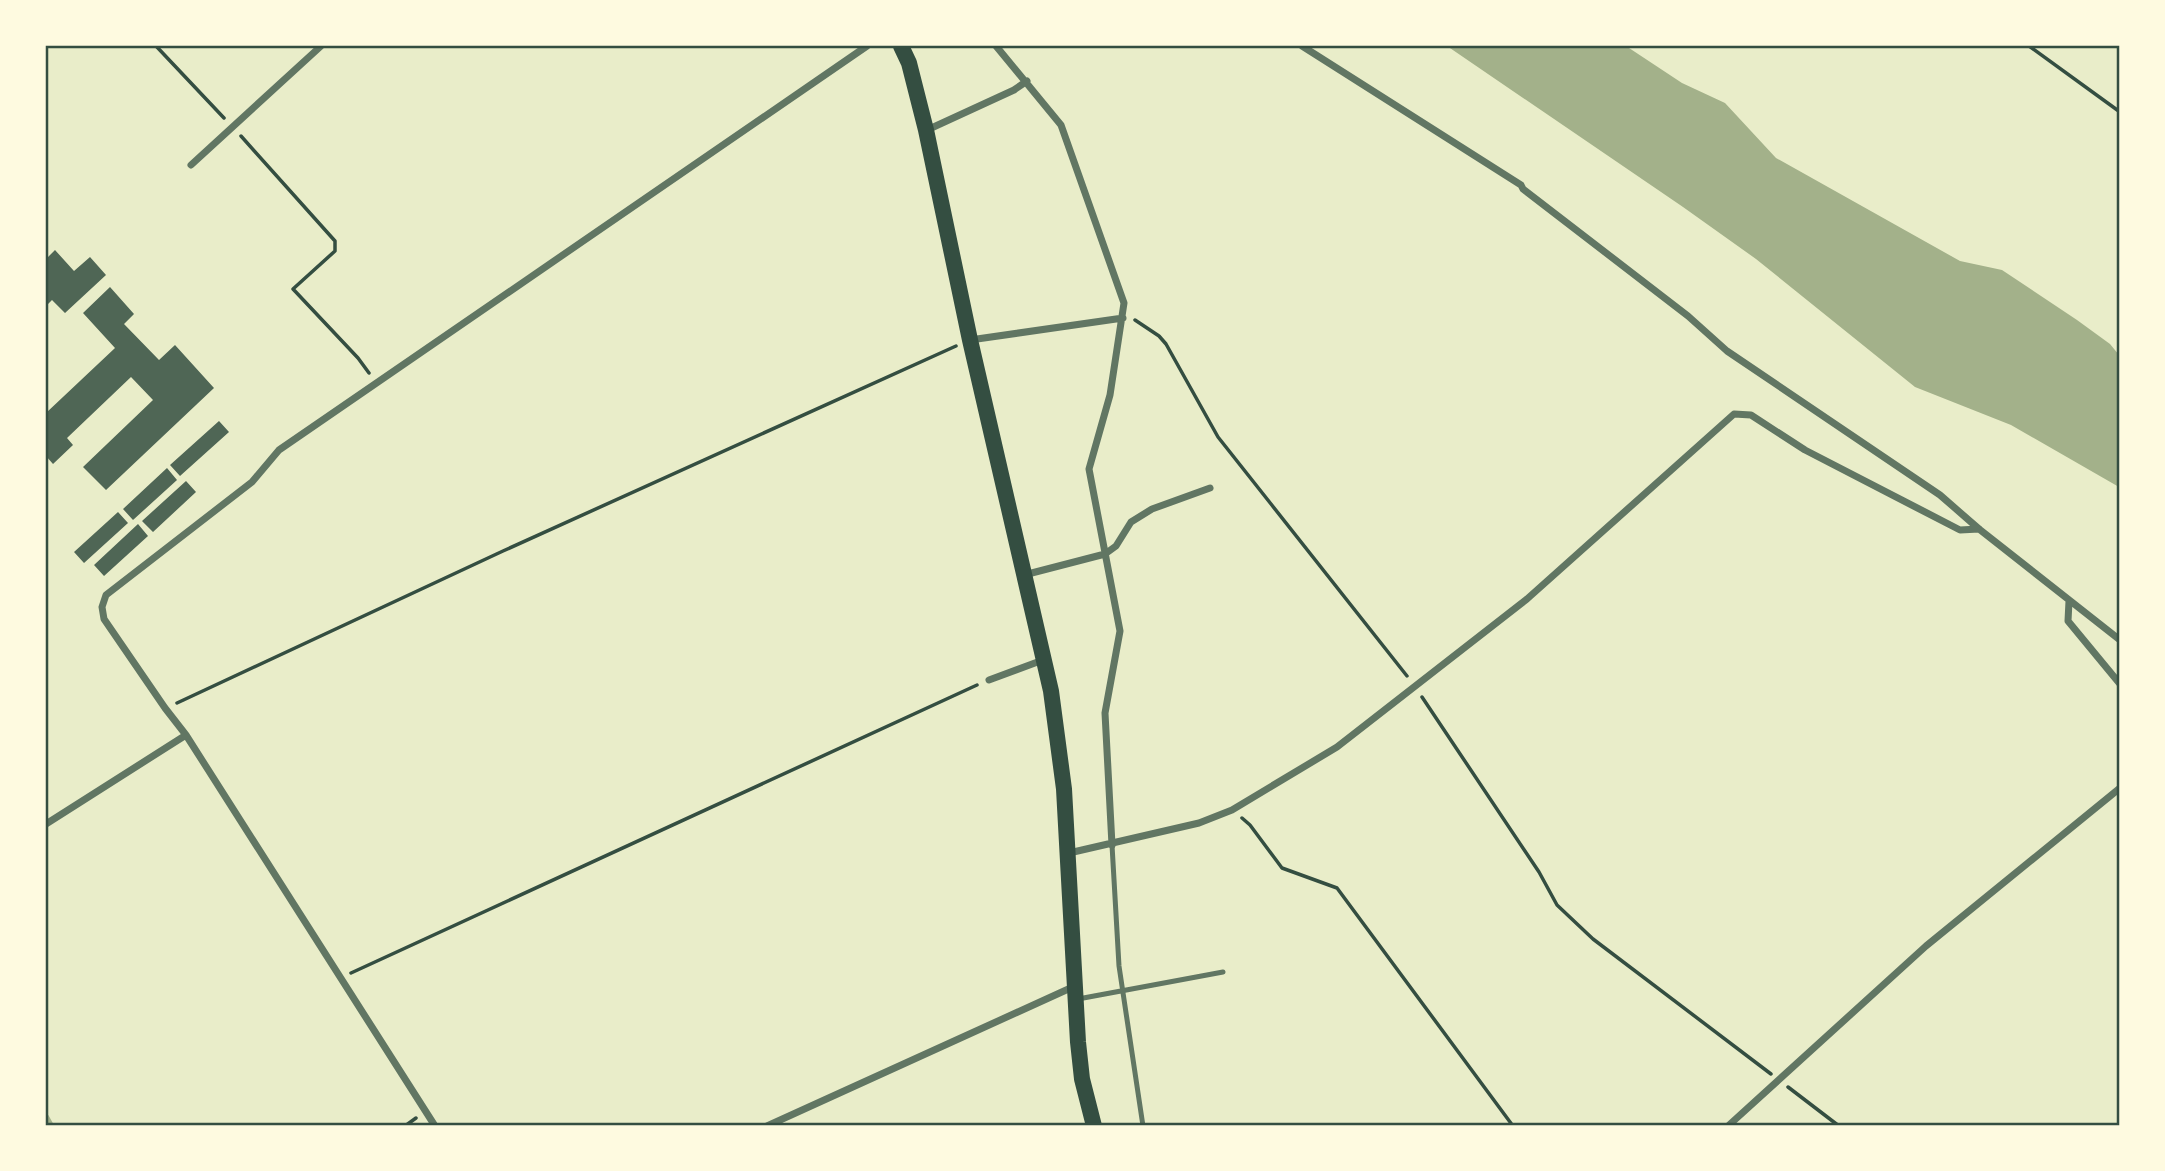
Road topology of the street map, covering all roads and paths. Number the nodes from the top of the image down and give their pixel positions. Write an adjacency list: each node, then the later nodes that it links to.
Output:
1 (156, 46): 10 (path)
2 (321, 46): 10 (street)
3 (867, 46): 15 (street)
4 (901, 46): 11 (main road)
5 (996, 46): 8 (street)
6 (1302, 46): 17 (street)
7 (2029, 46): 9 (path)
8 (1027, 80): 11 (street); 13 (street)
9 (2119, 112)
10 (233, 127): 12 (street); 15 (path)
11 (926, 130): 14 (main road)
12 (191, 165)
13 (1123, 318): 14 (street); 18 (street); 25 (path)
14 (970, 340): 19 (main road); 26 (path)
15 (377, 384): 26 (street)
16 (1210, 488): 18 (street)
17 (1979, 529): 20 (street); 25 (street)
18 (1105, 554): 19 (street); 31 (street)
19 (1024, 575): 22 (main road)
20 (2068, 601): 21 (street); 24 (street)
21 (2119, 640)
22 (1043, 660): 23 (street); 32 (main road)
23 (989, 680): 33 (path)
24 (2119, 684)
25 (1415, 687): 29 (street); 37 (path)
26 (165, 708): 27 (street)
27 (186, 735): 30 (street); 38 (street)
28 (2119, 788): 37 (street)
29 (1232, 810): 31 (street); 42 (path)
30 (46, 824)
31 (1112, 845): 32 (street); 35 (lane)
32 (1068, 853): 36 (main road)
33 (360, 969)
34 (1223, 972): 35 (lane)
35 (1122, 990): 36 (lane); 41 (lane)
36 (1075, 993): 39 (street); 40 (main road)
37 (1779, 1080): 43 (street); 44 (path)
38 (435, 1125)
39 (767, 1125)
40 (1094, 1125)
41 (1143, 1125)
42 (1513, 1125)
43 (1728, 1125)
44 (1839, 1125)

